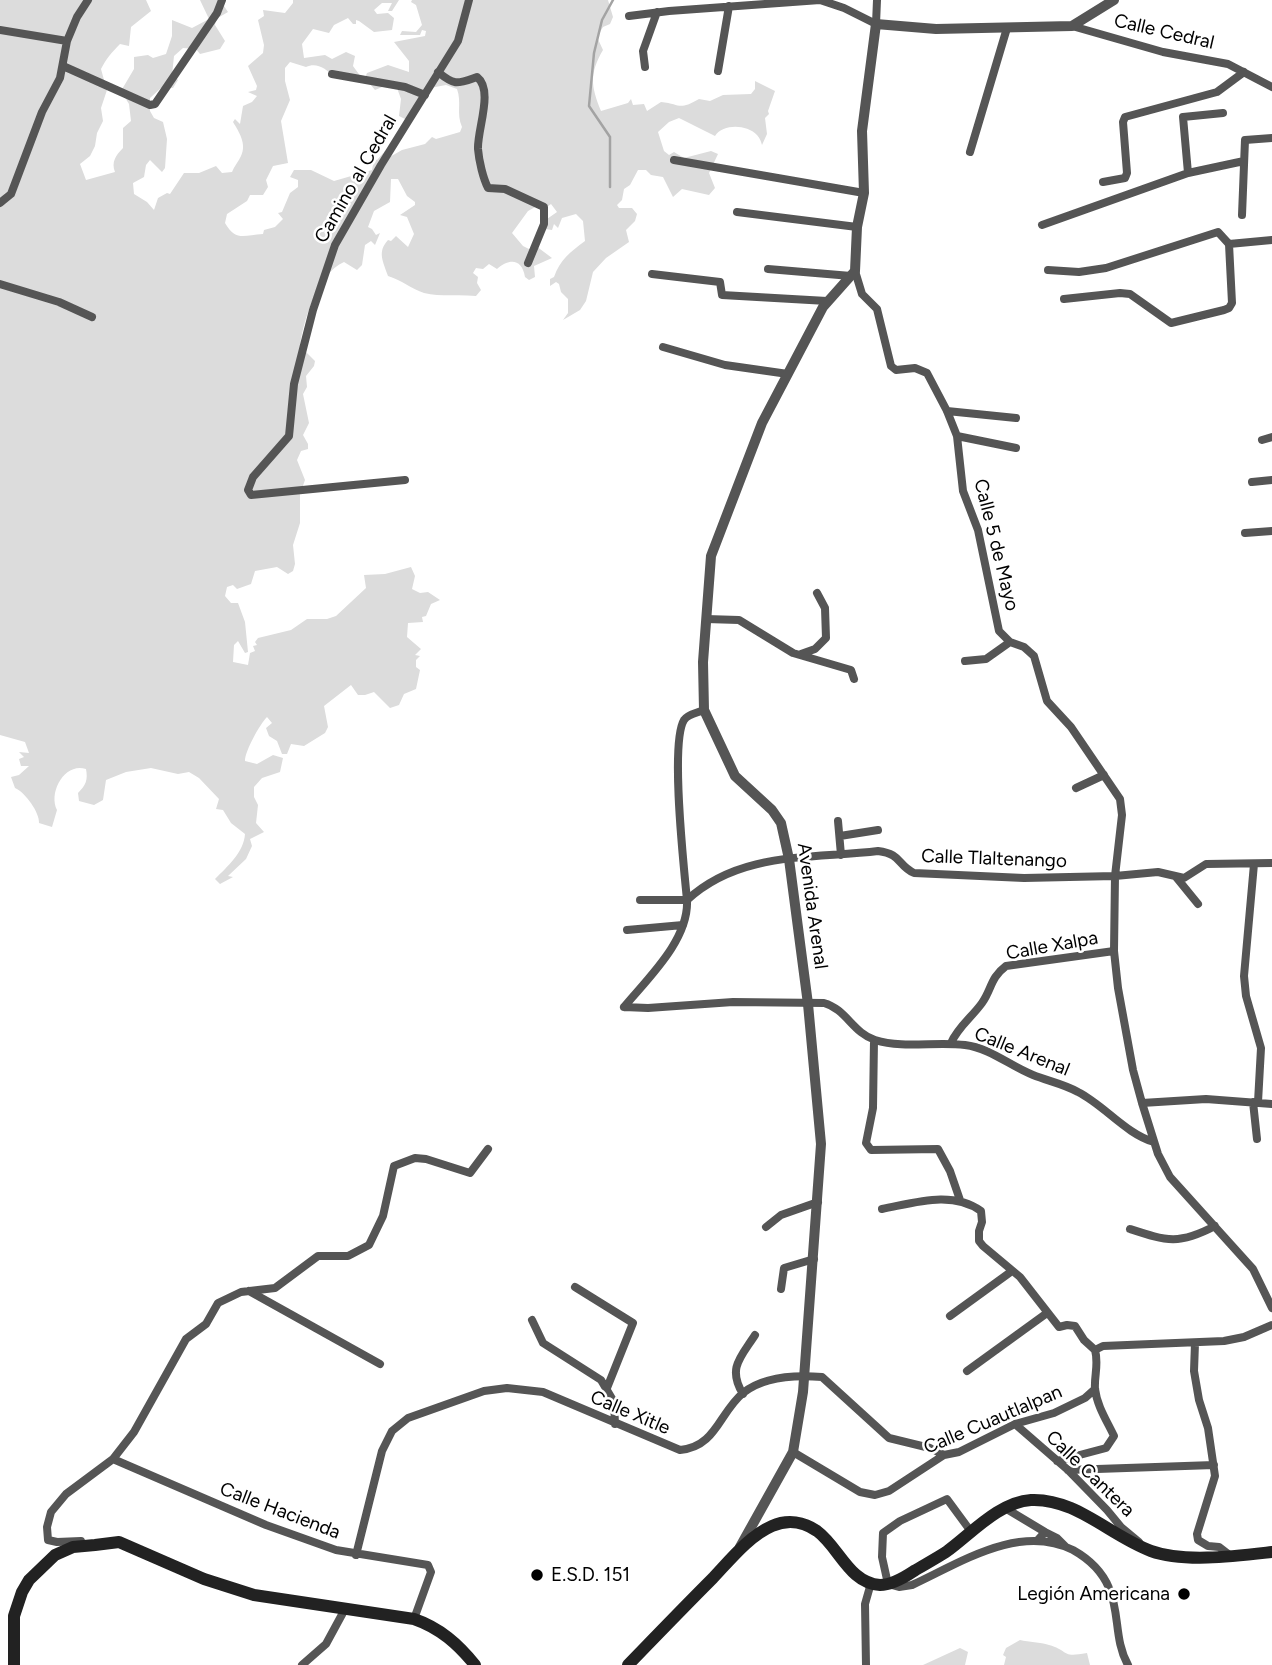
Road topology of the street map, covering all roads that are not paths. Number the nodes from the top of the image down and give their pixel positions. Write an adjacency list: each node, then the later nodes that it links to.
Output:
1 (88, 0): 13 (street)
2 (222, 0): 14 (street)
3 (469, 0): 17 (street, Camino al Cedral)
4 (877, 0): 9 (street, Calle 5 de Mayo)
5 (1108, 1): 10 (street)
6 (729, 6): 7 (street); 9 (street); 16 (street)
7 (657, 12): 8 (street); 15 (street)
8 (629, 16)
9 (876, 24): 11 (street, Calle Cedral); 29 (street, Calle 5 de Mayo)
10 (1072, 26): 11 (street, Calle Cedral); 18 (street, Calle Cedral)
11 (1007, 28): 24 (street)
12 (0, 30): 13 (street)
13 (67, 41): 14 (street)
14 (63, 66): 30 (street)
15 (645, 67)
16 (718, 71)
17 (438, 72): 21 (street, Camino al Cedral); 37 (street)
18 (1244, 72): 20 (street, Calle Cedral); 28 (street)
19 (332, 74): 21 (street)
20 (1272, 87)
21 (425, 95): 54 (street, Camino al Cedral)
22 (1223, 113): 27 (street)
23 (1272, 138): 26 (street)
24 (970, 152)
25 (674, 160): 29 (street)
26 (1244, 161): 27 (street); 32 (street)
27 (1188, 173): 33 (street)
28 (1103, 182)
29 (864, 193): 34 (street, Calle 5 de Mayo)
30 (0, 203)
31 (737, 212): 34 (street)
32 (1242, 215)
33 (1042, 225)
34 (857, 227): 40 (street, Calle 5 de Mayo)
35 (1272, 240): 36 (street)
36 (1229, 244): 39 (street); 43 (street)
37 (528, 263)
38 (768, 269): 40 (street)
39 (1048, 270)
40 (853, 273): 44 (street, Avenida Arenal); 48 (street, Calle 5 de Mayo)
41 (652, 274): 44 (street)
42 (0, 284): 45 (street)
43 (1064, 299)
44 (827, 302): 47 (street, Avenida Arenal)
45 (92, 317)
46 (663, 347): 47 (street)
47 (788, 374): 60 (street, Avenida Arenal)
48 (947, 411): 49 (street); 50 (street, Calle 5 de Mayo)
49 (1016, 418)
50 (957, 436): 53 (street); 61 (street, Calle 5 de Mayo)
51 (1272, 437): 52 (street)
52 (1262, 440)
53 (1016, 448)
54 (405, 480)
55 (1272, 480): 56 (street)
56 (1252, 482)
57 (1272, 531): 58 (street)
58 (1245, 533)
59 (817, 593): 62 (street)
60 (706, 619): 62 (street); 65 (street, Avenida Arenal)
61 (1010, 642): 63 (street); 66 (street, Calle 5 de Mayo)
62 (798, 654): 64 (street)
63 (965, 662)
64 (854, 679)
65 (704, 710): 72 (street, Avenida Arenal); 78 (street)
66 (1104, 775): 67 (street); 75 (street, Calle 5 de Mayo)
67 (1076, 788)
68 (838, 821): 70 (street)
69 (878, 830): 70 (street)
70 (840, 836): 71 (street)
71 (841, 855): 72 (street, Calle Tlaltenango); 75 (street, Calle Tlaltenango)
72 (789, 859): 78 (street, Calle Tlaltenango); 83 (street, Avenida Arenal)
73 (1272, 863): 74 (street, Calle Tlaltenango)
74 (1254, 864): 76 (street, Calle Tlaltenango); 86 (street)
75 (1115, 876): 76 (street, Calle Tlaltenango); 82 (street, Calle 5 de Mayo)
76 (1176, 877): 79 (street)
77 (640, 900): 78 (street)
78 (687, 900): 80 (street)
79 (1198, 904)
80 (683, 925): 81 (street); 83 (street)
81 (627, 930)
82 (1114, 951): 85 (street, Calle Xalpa); 87 (street, Calle 5 de Mayo)
83 (808, 1004): 84 (street); 93 (street, Avenida Arenal)
84 (874, 1040): 85 (street, Calle Arenal); 92 (street)
85 (951, 1043): 90 (street, Calle Arenal)
86 (1256, 1102): 87 (street); 88 (street); 89 (street)
87 (1142, 1103): 90 (street, Calle 5 de Mayo)
88 (1272, 1104)
89 (1257, 1139)
90 (1154, 1142): 95 (street, Calle 5 de Mayo)
91 (488, 1149): 102 (street)
92 (960, 1200): 94 (street); 99 (street)
93 (818, 1202): 96 (street); 98 (street, Avenida Arenal)
94 (881, 1209)
95 (1214, 1226): 97 (street); 103 (street, Calle 5 de Mayo)
96 (766, 1227)
97 (1130, 1229)
98 (814, 1259): 101 (street); 113 (street, Avenida Arenal)
99 (1012, 1271): 104 (street); 105 (street)
100 (575, 1287): 114 (street)
101 (781, 1289)
102 (249, 1291): 111 (street); 121 (street)
103 (1272, 1308)
104 (1047, 1313): 110 (street); 112 (street)
105 (950, 1315)
106 (532, 1320): 114 (street)
107 (1272, 1325): 109 (street)
108 (755, 1335): 116 (street)
109 (1195, 1343): 110 (street); 123 (street)
110 (1095, 1350): 115 (street)
111 (380, 1364)
112 (967, 1371)
113 (804, 1376): 116 (street); 119 (street, Avenida Arenal); 120 (street)
114 (607, 1388): 117 (street)
115 (1095, 1390): 118 (street, Calle Cuautlalpan); 122 (street)
116 (743, 1394): 117 (street, Calle Xitle)
117 (615, 1423): 134 (street, Calle Xitle)
118 (1015, 1424): 120 (street, Calle Cuautlalpan); 122 (street, Calle Cantera)
119 (793, 1452): 120 (street, Calle Cuautlalpan); 133 (street, Avenida Arenal)
120 (944, 1455)
121 (113, 1458): 129 (street); 134 (street, Calle Hacienda)
122 (1057, 1461): 124 (street, Calle Cantera)
123 (1214, 1465): 124 (street); 135 (street)
124 (1068, 1471): 131 (street, Calle Cantera)
125 (1005, 1508): 126 (street); 127 (main road); 131 (main road)
126 (1045, 1532): 128 (street); 130 (street)
127 (972, 1533): 137 (main road); 137 (street)
128 (1037, 1541): 130 (street); 137 (street)
129 (119, 1542): 138 (main road); 140 (main road)
130 (1065, 1546): 145 (street)
131 (1142, 1546): 135 (main road)
132 (1272, 1552): 135 (main road)
133 (737, 1553): 136 (main road); 143 (main road)
134 (356, 1555): 139 (street, Calle Hacienda)
135 (1231, 1557)
136 (871, 1583): 137 (main road); 144 (street)
137 (888, 1584)
138 (345, 1609): 139 (main road); 141 (street)
139 (414, 1619): 142 (main road)
140 (14, 1665)
141 (302, 1665)
142 (475, 1665)
143 (628, 1665)
144 (866, 1665)
145 (1128, 1665)

